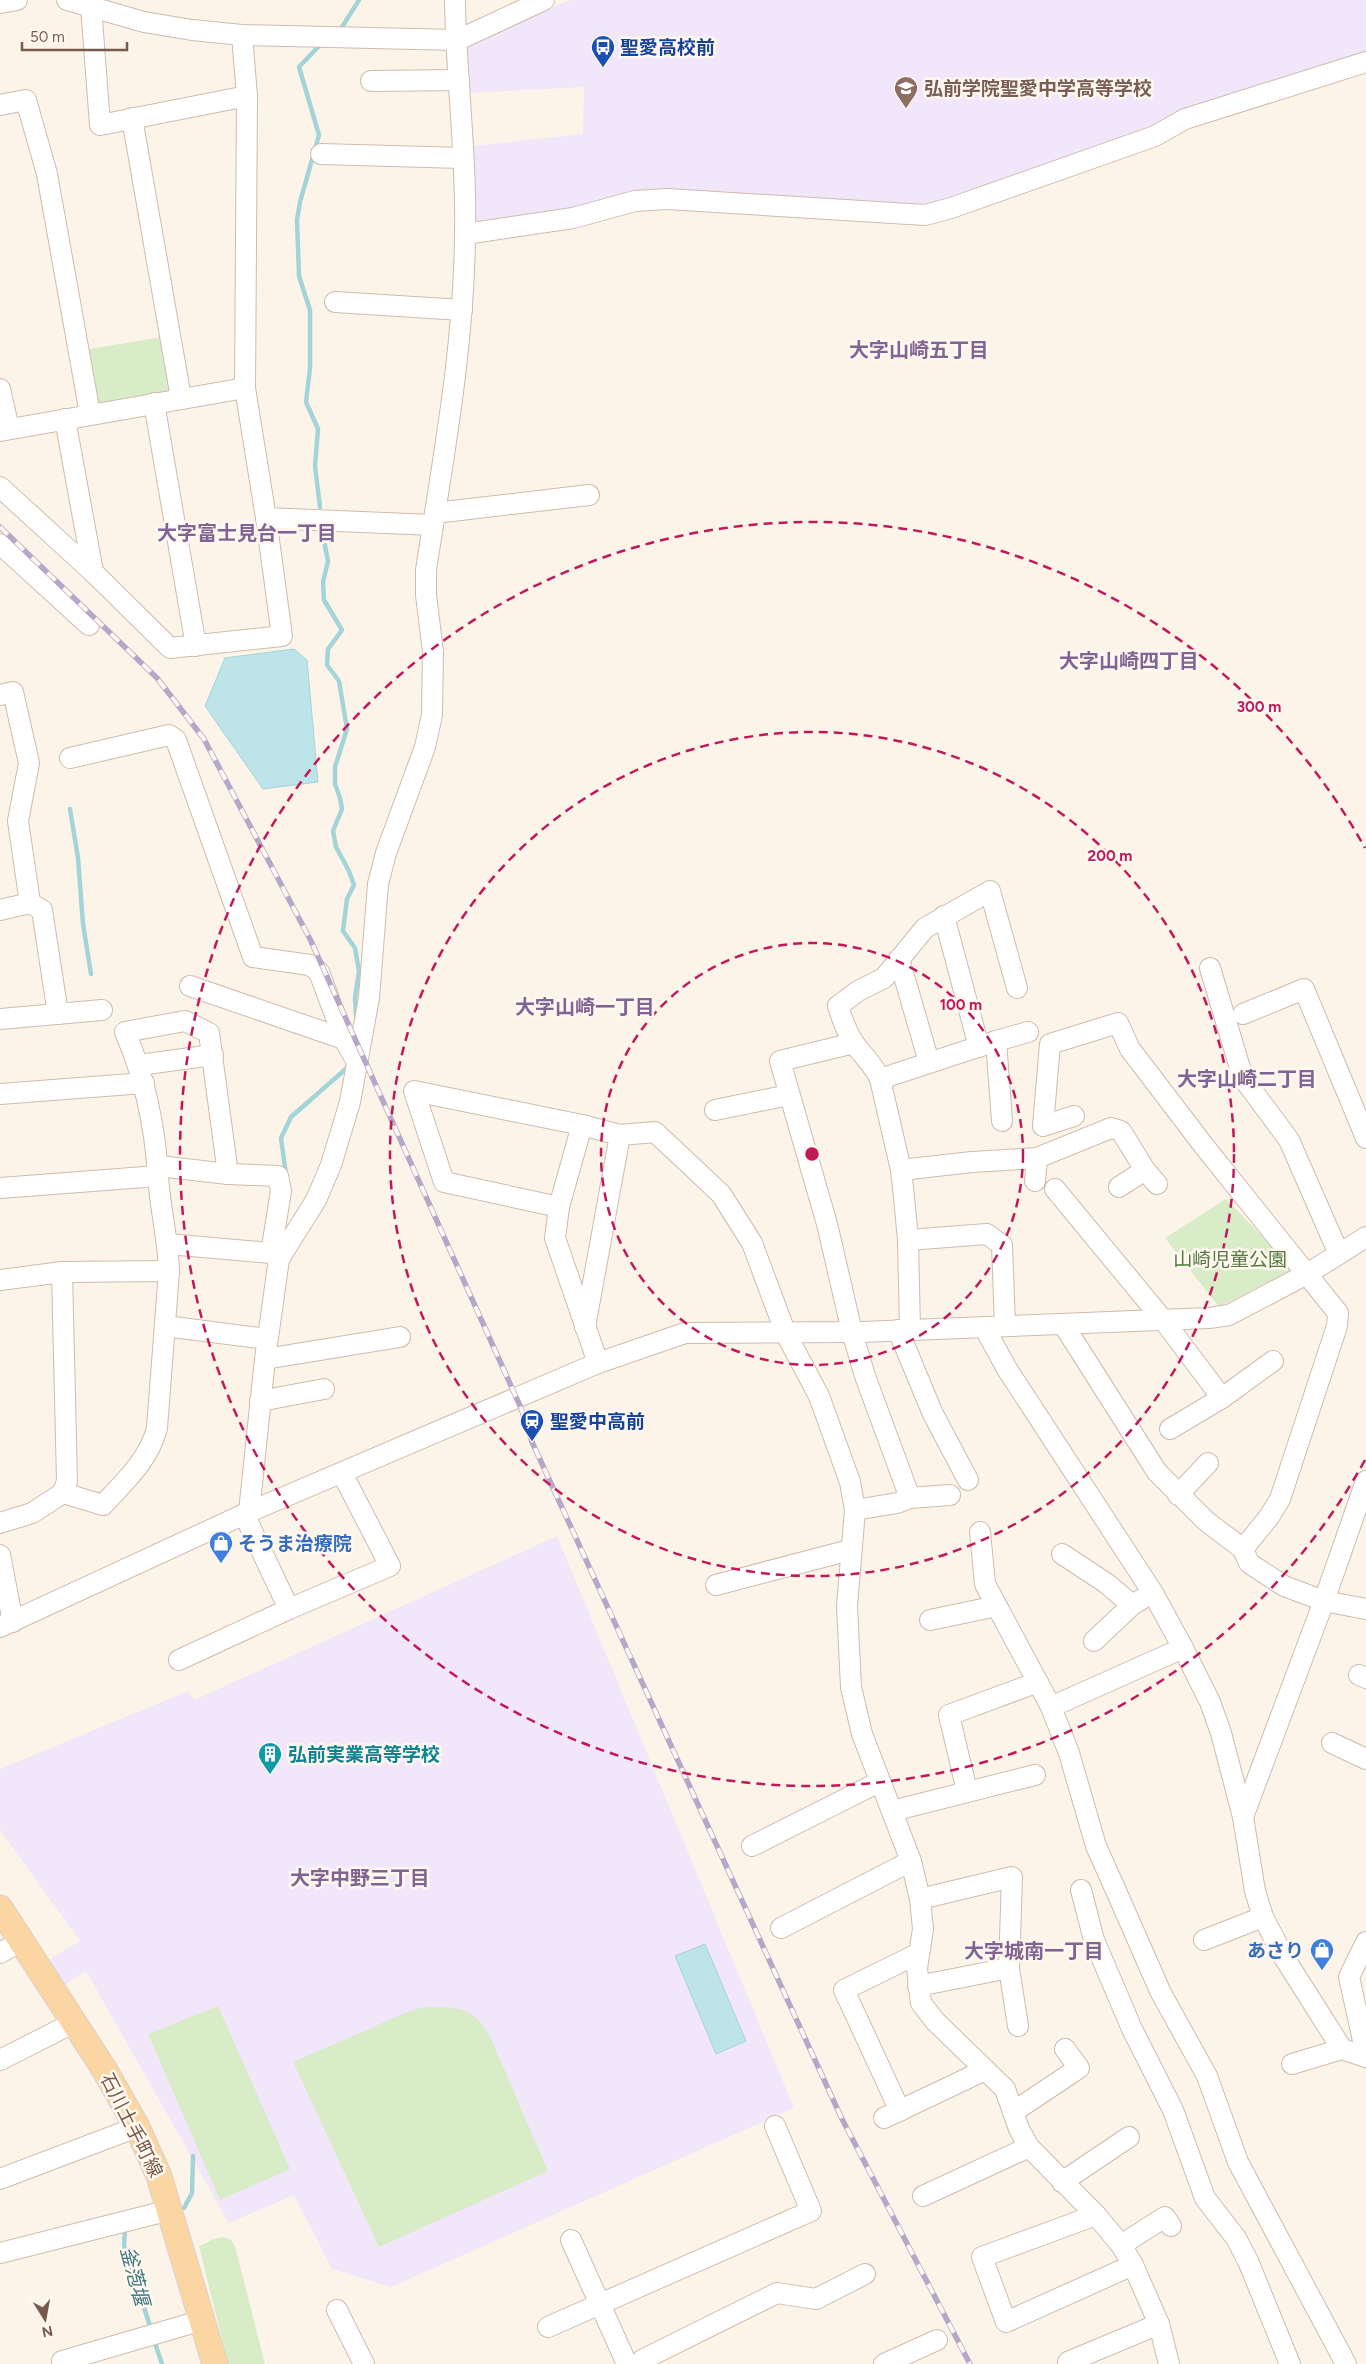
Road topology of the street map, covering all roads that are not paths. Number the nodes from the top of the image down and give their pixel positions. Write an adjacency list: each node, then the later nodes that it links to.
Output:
1 (17, 0): 5 (street)
2 (67, 0): 6 (street)
3 (455, 0): 8 (street)
4 (544, 0): 8 (street)
5 (0, 3)
6 (91, 6): 7 (street); 14 (street)
7 (242, 35): 8 (street); 12 (street)
8 (458, 40): 10 (street)
9 (1366, 62): 17 (street)
10 (459, 80): 11 (street); 16 (street)
11 (372, 81)
12 (247, 96): 14 (street); 21 (street)
13 (0, 106): 24 (street)
14 (132, 118): 22 (street)
15 (321, 154): 16 (street)
16 (462, 158): 17 (street)
17 (466, 234): 19 (street)
18 (336, 302): 19 (street)
19 (462, 310): 30 (street)
20 (0, 388): 26 (street)
21 (244, 388): 22 (street); 29 (street)
22 (181, 398): 23 (street)
23 (154, 403): 24 (street); 34 (street)
24 (90, 414): 25 (street)
25 (65, 419): 26 (street); 32 (street)
26 (5, 430)
27 (0, 487): 32 (street)
28 (590, 495): 30 (street)
29 (266, 518): 30 (street); 34 (street)
30 (434, 519): 54 (street)
31 (0, 544): 33 (street)
32 (93, 572): 34 (street)
33 (88, 625)
34 (196, 646)
35 (0, 695): 37 (street)
36 (70, 758): 49 (street)
37 (30, 903): 38 (street); 45 (street)
38 (0, 910)
39 (944, 916): 40 (street); 43 (street); 51 (street)
40 (899, 959): 50 (street); 53 (street)
41 (1210, 968): 77 (street)
42 (190, 986): 49 (street)
43 (1017, 988)
44 (102, 1010): 45 (street)
45 (58, 1014): 47 (street)
46 (1243, 1014): 64 (street)
47 (0, 1019)
48 (1028, 1032): 51 (street)
49 (344, 1039): 54 (street)
50 (854, 1043): 56 (street); 58 (street)
51 (988, 1044): 53 (street); 61 (street)
52 (213, 1056): 55 (street); 55 (street); 68 (street)
53 (929, 1062): 56 (street)
54 (358, 1064): 78 (street)
55 (142, 1074): 57 (street); 67 (street)
56 (880, 1078): 66 (street)
57 (0, 1094)
58 (788, 1095): 59 (street); 90 (street)
59 (715, 1110)
60 (1074, 1116): 81 (street)
61 (1002, 1121)
62 (582, 1125): 63 (street); 73 (street); 73 (street)
63 (620, 1135): 87 (street); 91 (street)
64 (1366, 1138)
65 (1037, 1158): 66 (street); 69 (street); 71 (street)
66 (901, 1170): 74 (street)
67 (158, 1171): 68 (street); 70 (street); 76 (street)
68 (228, 1174): 78 (street)
69 (1035, 1181)
70 (0, 1188)
71 (1119, 1188)
72 (1055, 1189): 83 (street)
73 (559, 1207): 87 (street)
74 (908, 1240): 86 (street); 89 (street)
75 (1364, 1241): 77 (street)
76 (168, 1244): 78 (street); 79 (street)
77 (1339, 1254): 81 (street)
78 (275, 1256): 93 (street)
79 (169, 1271): 80 (street); 85 (street)
80 (62, 1272): 82 (street); 105 (street)
81 (1307, 1274): 83 (street); 113 (street)
82 (0, 1280)
83 (1164, 1321): 84 (street); 98 (street)
84 (1064, 1324): 86 (street); 106 (street)
85 (165, 1326): 93 (street); 105 (street)
86 (1005, 1326): 88 (street)
87 (585, 1327): 96 (street)
88 (984, 1327): 89 (street); 118 (street)
89 (904, 1330): 90 (street); 103 (street)
90 (852, 1332): 91 (street); 108 (street)
91 (786, 1334): 96 (street); 109 (street)
92 (400, 1337): 94 (street)
93 (267, 1339): 94 (street)
94 (265, 1358): 99 (street)
95 (1273, 1362): 98 (street)
96 (598, 1363): 102 (street)
97 (324, 1389): 99 (street)
98 (1222, 1398): 100 (street)
99 (260, 1400): 110 (street)
100 (1170, 1429)
101 (1208, 1462): 106 (street)
102 (342, 1472): 110 (street); 122 (street)
103 (968, 1480)
104 (1366, 1481): 119 (street)
105 (63, 1493): 111 (street)
106 (1178, 1495): 113 (street)
107 (950, 1496): 108 (street)
108 (910, 1498): 109 (street)
109 (854, 1510): 114 (street)
110 (246, 1513): 122 (street); 125 (street)
111 (0, 1523)
112 (980, 1532): 121 (street)
113 (1243, 1549): 119 (street)
114 (850, 1550): 117 (street); 134 (street)
115 (1062, 1554): 120 (street)
116 (0, 1555): 125 (street)
117 (716, 1584)
118 (1153, 1593): 120 (street); 127 (street)
119 (1324, 1601): 123 (street); 137 (street)
120 (1132, 1605): 126 (street)
121 (997, 1606): 124 (street); 129 (street)
122 (289, 1609): 128 (street)
123 (1366, 1609)
124 (930, 1620)
125 (6, 1624)
126 (1094, 1641)
127 (1183, 1648): 130 (street); 137 (street)
128 (179, 1660)
129 (1038, 1682): 130 (street); 135 (street)
130 (1051, 1707): 189 (street)
131 (1332, 1743): 132 (street)
132 (1366, 1759)
133 (1034, 1775): 135 (street)
134 (879, 1782): 136 (street); 138 (street)
135 (966, 1791): 136 (street)
136 (892, 1811): 139 (street)
137 (1243, 1817): 143 (street)
138 (752, 1846)
139 (911, 1861): 141 (street); 144 (street)
140 (1081, 1890): 188 (street)
141 (920, 1899): 148 (street); 149 (street)
142 (0, 1908): 147 (main road, 石川土手町線)
143 (1263, 1916): 145 (street); 154 (street)
144 (781, 1928)
145 (1204, 1940)
146 (1366, 1942): 155 (street)
147 (11, 1947): 151 (main road, 石川土手町線)
148 (918, 1953): 150 (street); 158 (street)
149 (1009, 1968): 150 (street); 152 (street)
150 (918, 1986): 158 (street)
151 (75, 2022): 156 (street); 161 (main road, 石川土手町線)
152 (1018, 2026)
153 (1065, 2049): 159 (street)
154 (1342, 2049): 155 (street); 157 (street)
155 (1366, 2056)
156 (0, 2060)
157 (1292, 2064)
158 (986, 2070): 159 (street)
159 (1013, 2112): 163 (street)
160 (775, 2126): 175 (street)
161 (137, 2127): 164 (street); 167 (main road, 石川土手町線)
162 (1128, 2136): 165 (street)
163 (1029, 2147): 165 (street); 166 (street)
164 (0, 2180)
165 (1062, 2182): 168 (street)
166 (923, 2196)
167 (170, 2210): 172 (street); 177 (main road, 石川土手町線)
168 (1096, 2216): 171 (street); 173 (street)
169 (1172, 2226): 171 (street)
170 (571, 2240): 175 (street)
171 (1121, 2245): 173 (street)
172 (0, 2253)
173 (1133, 2265): 178 (street)
174 (865, 2274): 183 (street)
175 (601, 2305): 179 (street); 183 (street)
176 (337, 2310): 185 (street)
177 (203, 2320): 181 (street); 184 (main road, 石川土手町線)
178 (1159, 2324): 182 (street); 187 (street)
179 (548, 2328)
180 (937, 2340): 186 (street)
181 (62, 2361)
182 (1068, 2362)
183 (637, 2363)
184 (216, 2364)
185 (364, 2364)
186 (884, 2364)
187 (1169, 2364)
188 (1290, 2364)
189 (1346, 2364)

